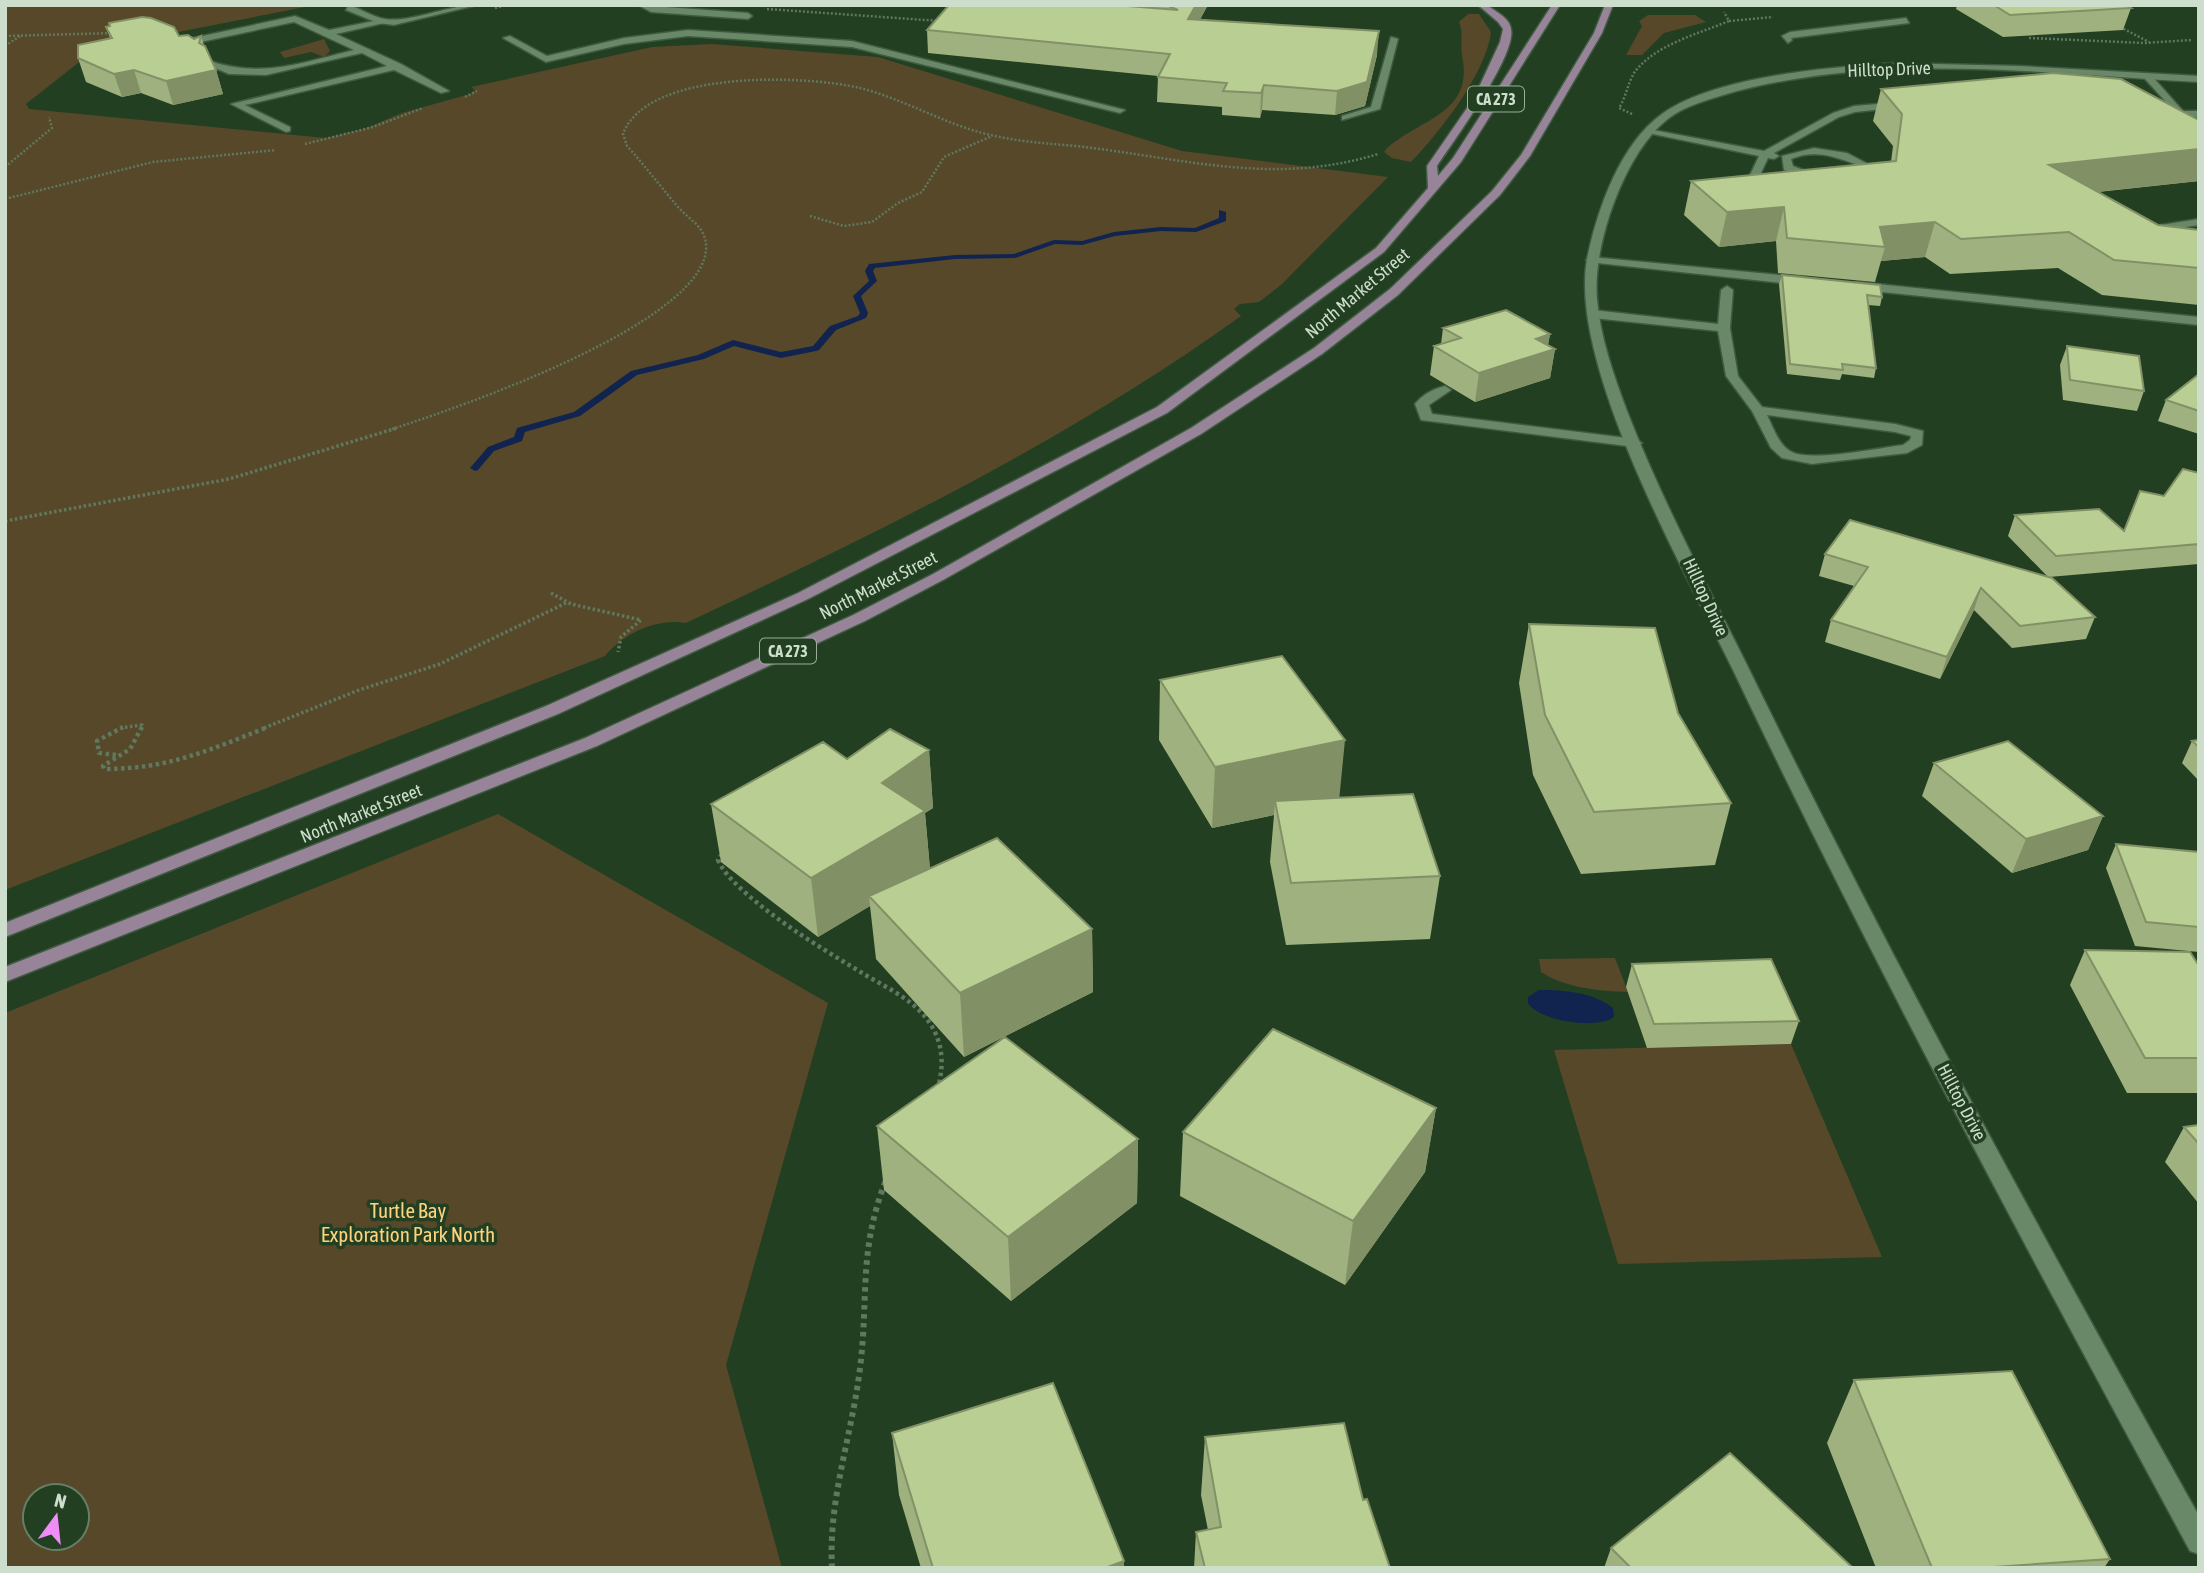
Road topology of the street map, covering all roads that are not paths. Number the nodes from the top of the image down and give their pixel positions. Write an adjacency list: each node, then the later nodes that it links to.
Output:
1 (472, 5): 8 (main road)
2 (642, 5): 7 (main road)
3 (1482, 5): 36 (main road)
4 (1556, 5): 36 (main road, North Market Street / CA 273)
5 (1609, 5): 51 (main road, North Market Street / CA 273)
6 (349, 8): 8 (main road)
7 (748, 16)
8 (381, 21): 11 (main road)
9 (1906, 21): 15 (main road)
10 (674, 24): 12 (main road)
11 (328, 33): 16 (main road); 17 (main road)
12 (688, 33): 13 (main road); 24 (main road)
13 (507, 38)
14 (1394, 39): 28 (main road)
15 (1788, 40)
16 (364, 50): 18 (main road); 19 (main road)
17 (201, 57)
18 (213, 65)
19 (398, 66): 22 (main road); 29 (main road)
20 (2148, 77): 21 (main road, Hilltop Drive); 26 (main road); 30 (main road, Hilltop Drive)
21 (2199, 79)
22 (444, 91)
23 (1909, 105): 32 (main road)
24 (1120, 110)
25 (2150, 113): 26 (main road)
26 (2180, 114): 27 (main road); 31 (main road)
27 (2199, 114)
28 (1345, 118)
29 (286, 129)
30 (1648, 132): 32 (main road); 40 (main road, Hilltop Drive)
31 (2199, 135)
32 (1765, 154): 33 (main road); 37 (main road)
33 (1786, 158): 34 (main road); 35 (main road)
34 (1861, 163)
35 (1828, 180)
36 (1433, 191): 50 (main road, North Market Street / CA 273)
37 (1745, 196)
38 (2199, 222): 39 (main road)
39 (2199, 259)
40 (1592, 260): 41 (main road); 44 (main road, Hilltop Drive)
41 (1818, 282)
42 (1845, 285): 45 (main road)
43 (1727, 290): 46 (main road)
44 (1593, 314): 46 (main road); 49 (main road, Hilltop Drive)
45 (2199, 321)
46 (1724, 328): 48 (main road)
47 (1445, 390): 49 (main road)
48 (1758, 410): 48 (main road)
49 (1634, 443): 52 (main road, Hilltop Drive)
50 (5, 930)
51 (5, 975)
52 (2199, 1542)

